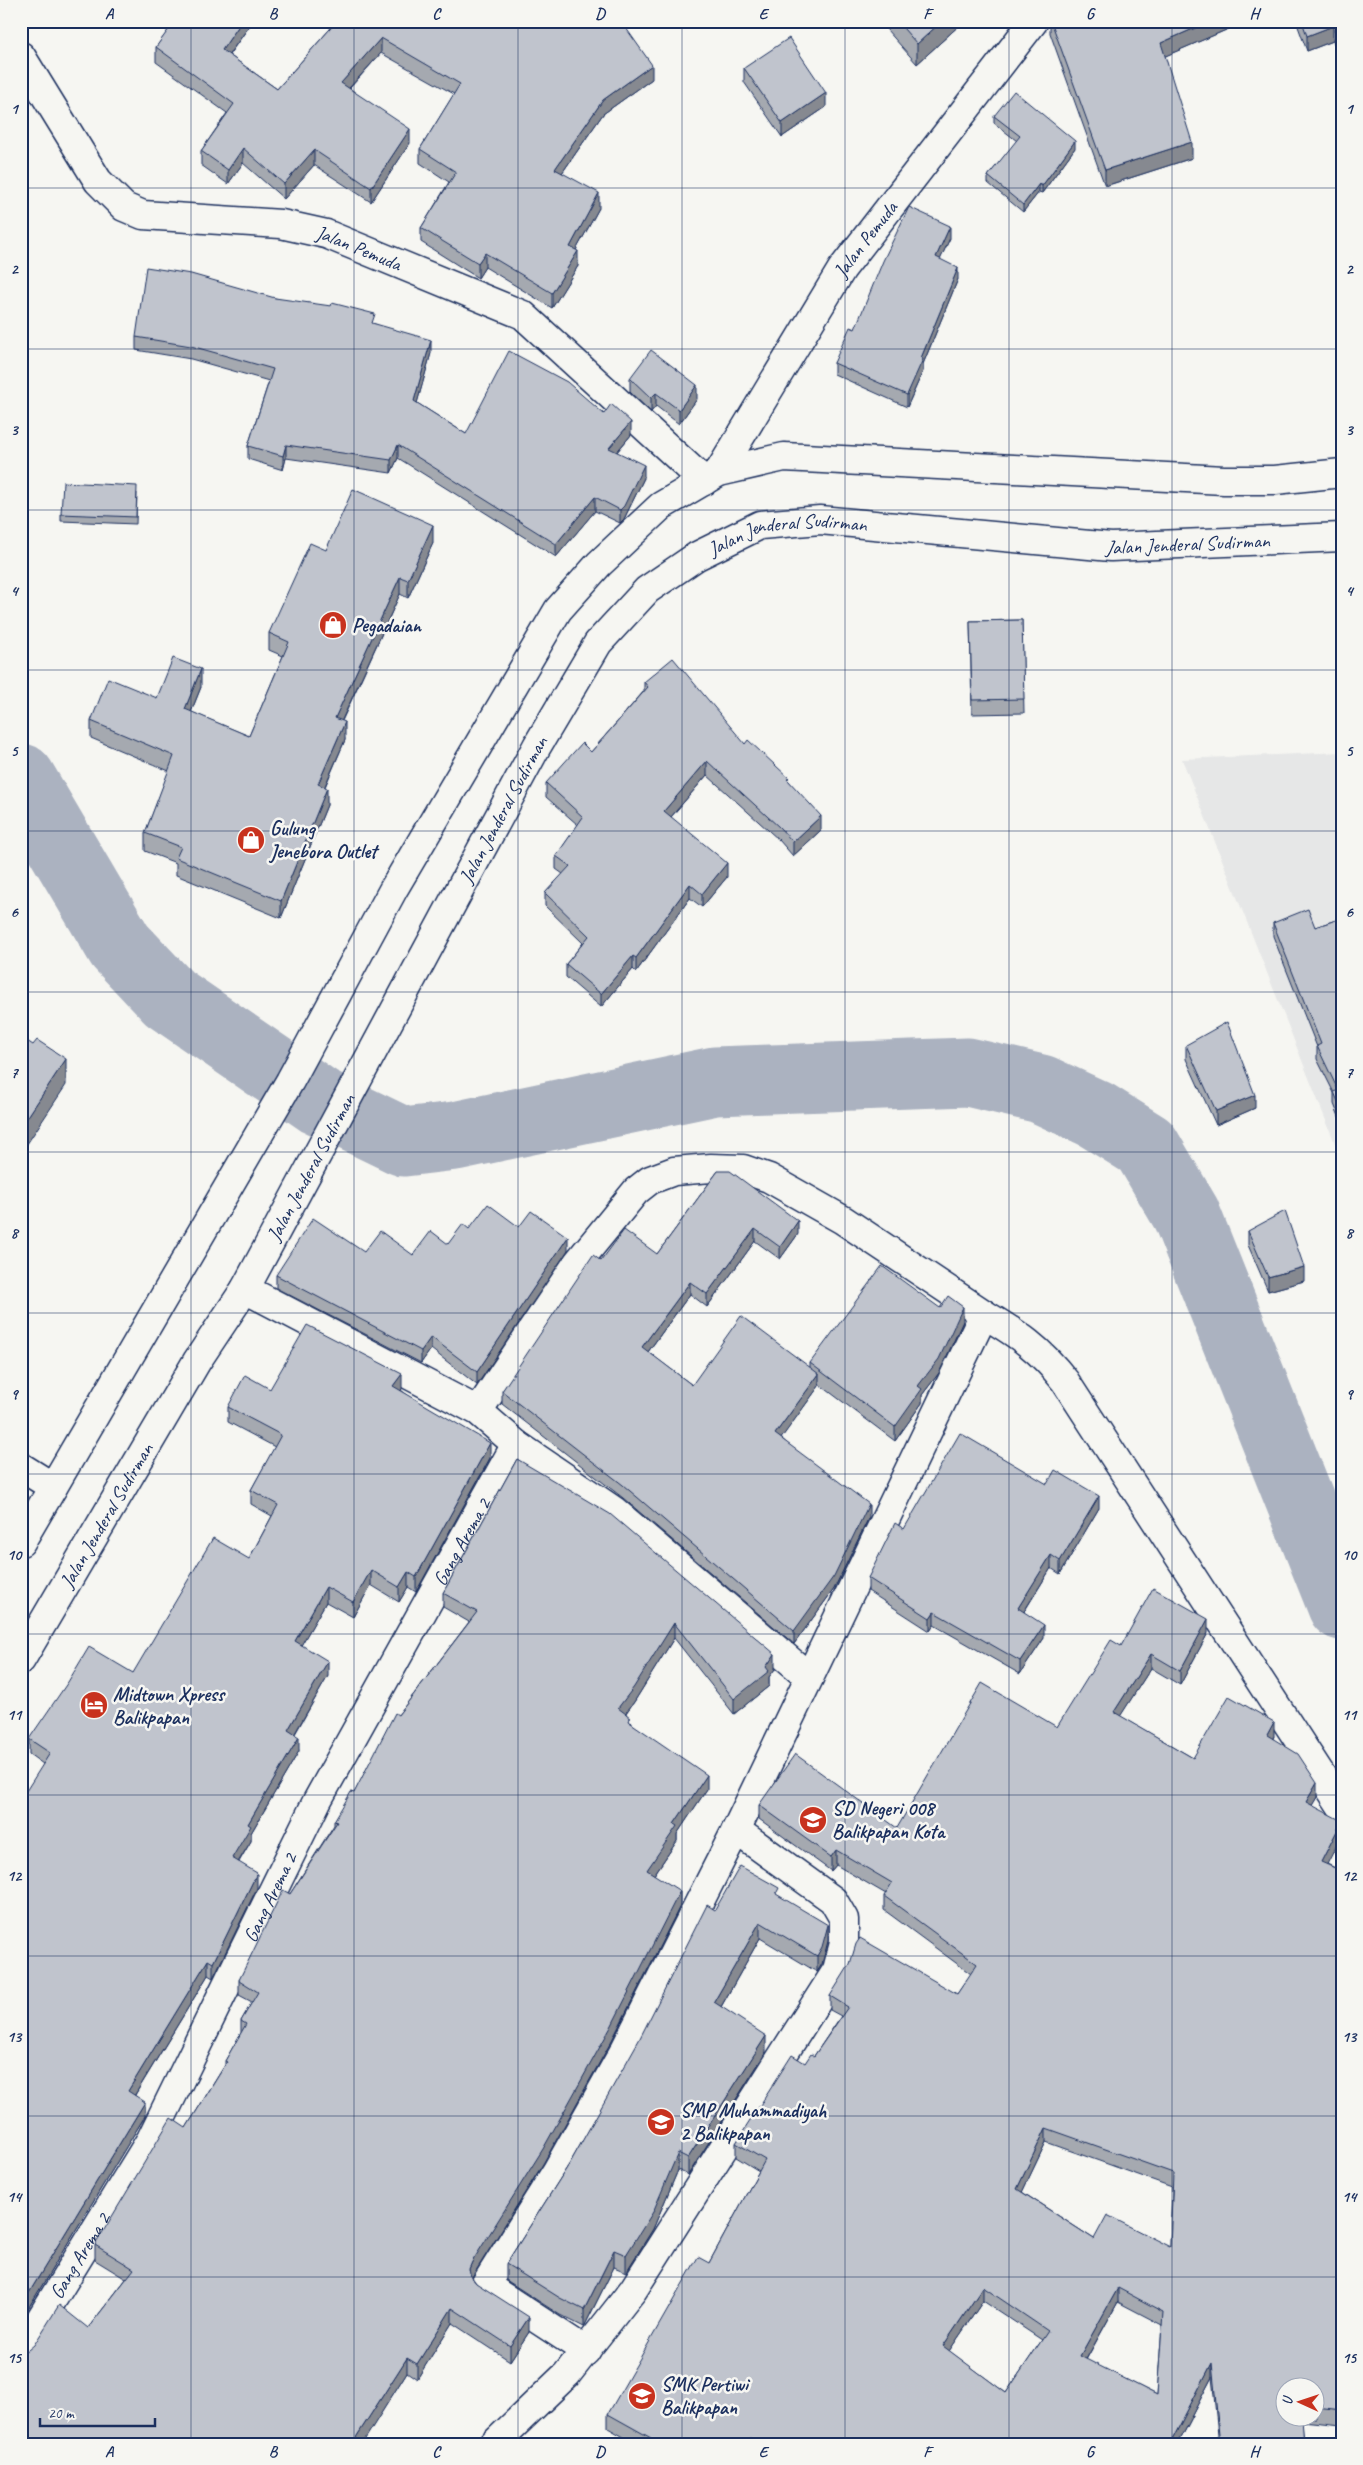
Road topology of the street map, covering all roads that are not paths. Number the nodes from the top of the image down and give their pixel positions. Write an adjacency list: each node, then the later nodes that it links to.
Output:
1 (1034, 21): 4 (main road, Jalan Pemuda)
2 (21, 56): 4 (main road, Jalan Pemuda)
3 (1342, 473): 4 (main road)
4 (712, 476): 11 (main road)
5 (1342, 537): 6 (main road, Jalan Jenderal Sudirman)
6 (246, 1289): 8 (main road); 13 (main road, Jalan Jenderal Sudirman)
7 (984, 1314): 8 (main road); 14 (main road); 15 (main road)
8 (478, 1411): 9 (main road)
9 (516, 1444): 14 (main road); 17 (main road, Gang Arema 2)
10 (21, 1467): 11 (main road)
11 (53, 1487): 12 (main road)
12 (21, 1542)
13 (21, 1660)
14 (809, 1677): 16 (main road)
15 (1342, 1807)
16 (736, 1830): 18 (main road); 18 (main road)
17 (21, 2351)
18 (586, 2351): 19 (main road)
19 (494, 2444)

